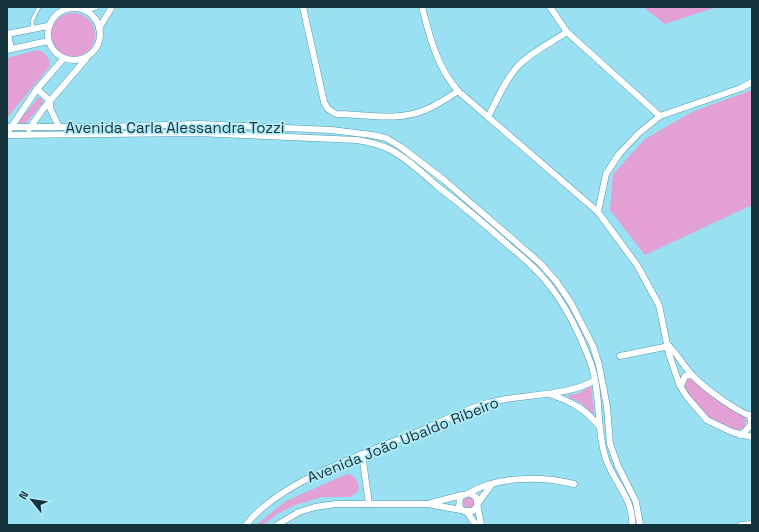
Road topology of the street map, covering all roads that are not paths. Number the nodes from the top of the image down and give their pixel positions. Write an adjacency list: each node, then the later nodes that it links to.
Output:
1 (39, 7): 10 (lane)
2 (95, 7): 7 (street)
3 (112, 7): 9 (street)
4 (302, 7): 19 (street)
5 (422, 7): 19 (street)
6 (550, 7): 11 (street)
7 (85, 10): 8 (street); 9 (street)
8 (48, 26): 10 (street); 13 (street)
9 (100, 28): 15 (street)
10 (33, 30): 12 (street)
11 (567, 32): 21 (street); 22 (street)
12 (8, 34): 14 (street)
13 (48, 41): 14 (street); 16 (street)
14 (9, 50)
15 (87, 58): 16 (street); 20 (street)
16 (63, 59): 18 (street)
17 (752, 82): 21 (street)
18 (37, 89): 20 (street); 24 (street)
19 (458, 91): 22 (street)
20 (50, 101): 23 (street); 25 (street)
21 (660, 116): 28 (street)
22 (488, 117): 28 (street)
23 (30, 126): 24 (street, Avenida Carla Alessandra Tozzi); 25 (street, Avenida Carla Alessandra Tozzi); 26 (street)
24 (9, 127): 27 (street)
25 (59, 127): 53 (street, Avenida Carla Alessandra Tozzi)
26 (26, 134): 27 (street, Avenida Carla Alessandra Tozzi); 32 (street, Avenida Carla Alessandra Tozzi)
27 (8, 135)
28 (598, 212): 29 (street)
29 (669, 346): 30 (street); 31 (street); 33 (street)
30 (620, 356)
31 (692, 375): 33 (street); 35 (street)
32 (594, 381): 34 (street, Avenida João Ubaldo Ribeiro); 36 (street, Avenida Carla Alessandra Tozzi)
33 (680, 386): 37 (street)
34 (551, 394): 36 (street, Avenida João Ubaldo Ribeiro); 39 (street, Avenida João Ubaldo Ribeiro)
35 (750, 416): 37 (street)
36 (598, 425): 52 (street, Avenida Carla Alessandra Tozzi)
37 (740, 436): 38 (street)
38 (752, 438)
39 (362, 454): 43 (street); 48 (street, Avenida João Ubaldo Ribeiro)
40 (492, 484): 41 (street); 42 (street); 45 (street)
41 (574, 484)
42 (465, 494): 44 (street); 45 (street); 46 (street)
43 (369, 504): 44 (street); 49 (street)
44 (428, 504): 46 (street)
45 (478, 505): 46 (street); 51 (street)
46 (464, 511): 50 (street)
47 (752, 524): 54 (street)
48 (246, 525)
49 (277, 525)
50 (476, 525)
51 (481, 525)
52 (632, 525)
53 (640, 525)
54 (741, 525)

